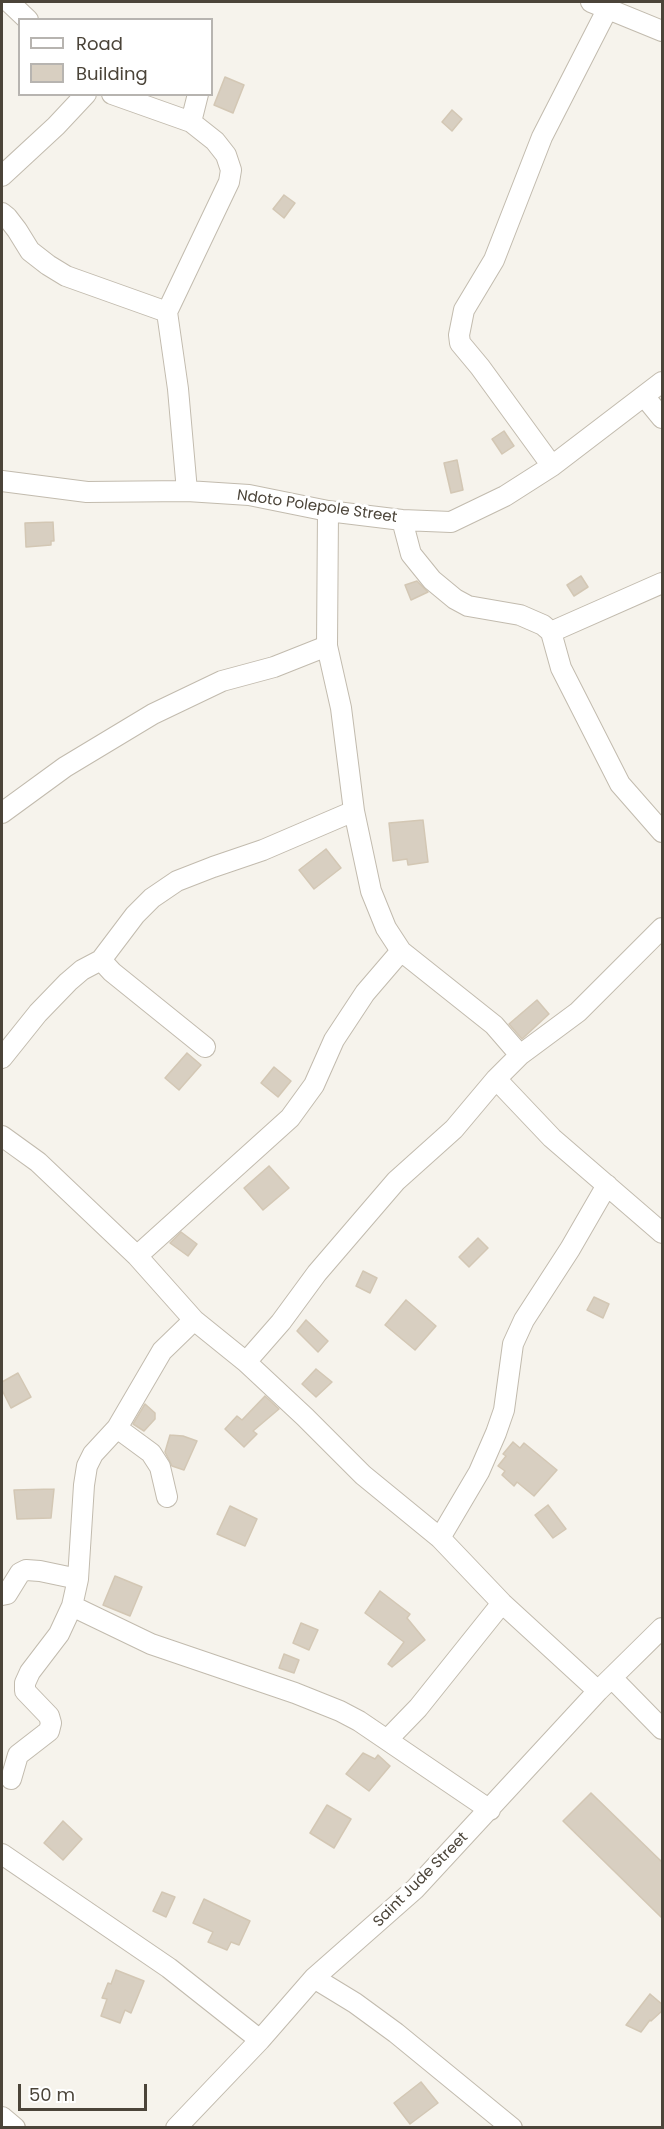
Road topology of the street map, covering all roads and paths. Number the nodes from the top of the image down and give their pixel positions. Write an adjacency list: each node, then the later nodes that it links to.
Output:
1 (9, 2): 3 (street)
2 (599, 6): 4 (street); 15 (street)
3 (26, 18)
4 (663, 31)
5 (84, 96): 9 (street)
6 (117, 96): 8 (street)
7 (198, 96): 8 (street)
8 (191, 123): 11 (street)
9 (2, 176)
10 (2, 213): 11 (street)
11 (167, 312): 17 (street)
12 (663, 382): 13 (street, Ndoto Polepole Street)
13 (644, 396): 14 (street); 15 (street, Ndoto Polepole Street)
14 (663, 418)
15 (552, 466): 19 (street, Ndoto Polepole Street)
16 (2, 481): 17 (street, Ndoto Polepole Street)
17 (187, 491): 18 (street, Ndoto Polepole Street)
18 (328, 511): 19 (street, Ndoto Polepole Street); 22 (street)
19 (402, 520): 21 (street)
20 (663, 583): 21 (street)
21 (551, 632): 25 (street)
22 (327, 646): 23 (street); 24 (street)
23 (354, 811): 27 (street); 28 (street)
24 (2, 813)
25 (663, 832)
26 (662, 929): 30 (street)
27 (401, 951): 30 (street); 36 (street)
28 (101, 960): 29 (street); 31 (street)
29 (205, 1047)
30 (520, 1055): 32 (street)
31 (2, 1058)
32 (496, 1079): 34 (street); 38 (street)
33 (2, 1136): 36 (street)
34 (607, 1185): 35 (street); 41 (street)
35 (663, 1233)
36 (137, 1256): 37 (street)
37 (194, 1320): 38 (street); 39 (street)
38 (246, 1362): 41 (street)
39 (117, 1428): 40 (street); 42 (street)
40 (167, 1497)
41 (440, 1538): 44 (street)
42 (78, 1579): 43 (street); 45 (street)
43 (2, 1595)
44 (502, 1603): 48 (street); 50 (street)
45 (72, 1606): 50 (street); 51 (street)
46 (663, 1628): 47 (street, Saint Jude Street)
47 (612, 1678): 48 (street, Saint Jude Street); 49 (street)
48 (598, 1692): 52 (street, Saint Jude Street)
49 (663, 1729)
50 (387, 1740): 52 (street)
51 (11, 1779)
52 (490, 1810): 54 (street, Saint Jude Street)
53 (2, 1854): 55 (street)
54 (314, 1978): 55 (street, Saint Jude Street); 59 (street)
55 (260, 2040): 58 (street, Saint Jude Street)
56 (2, 2117): 57 (street)
57 (15, 2127)
58 (176, 2127)
59 (512, 2127)

